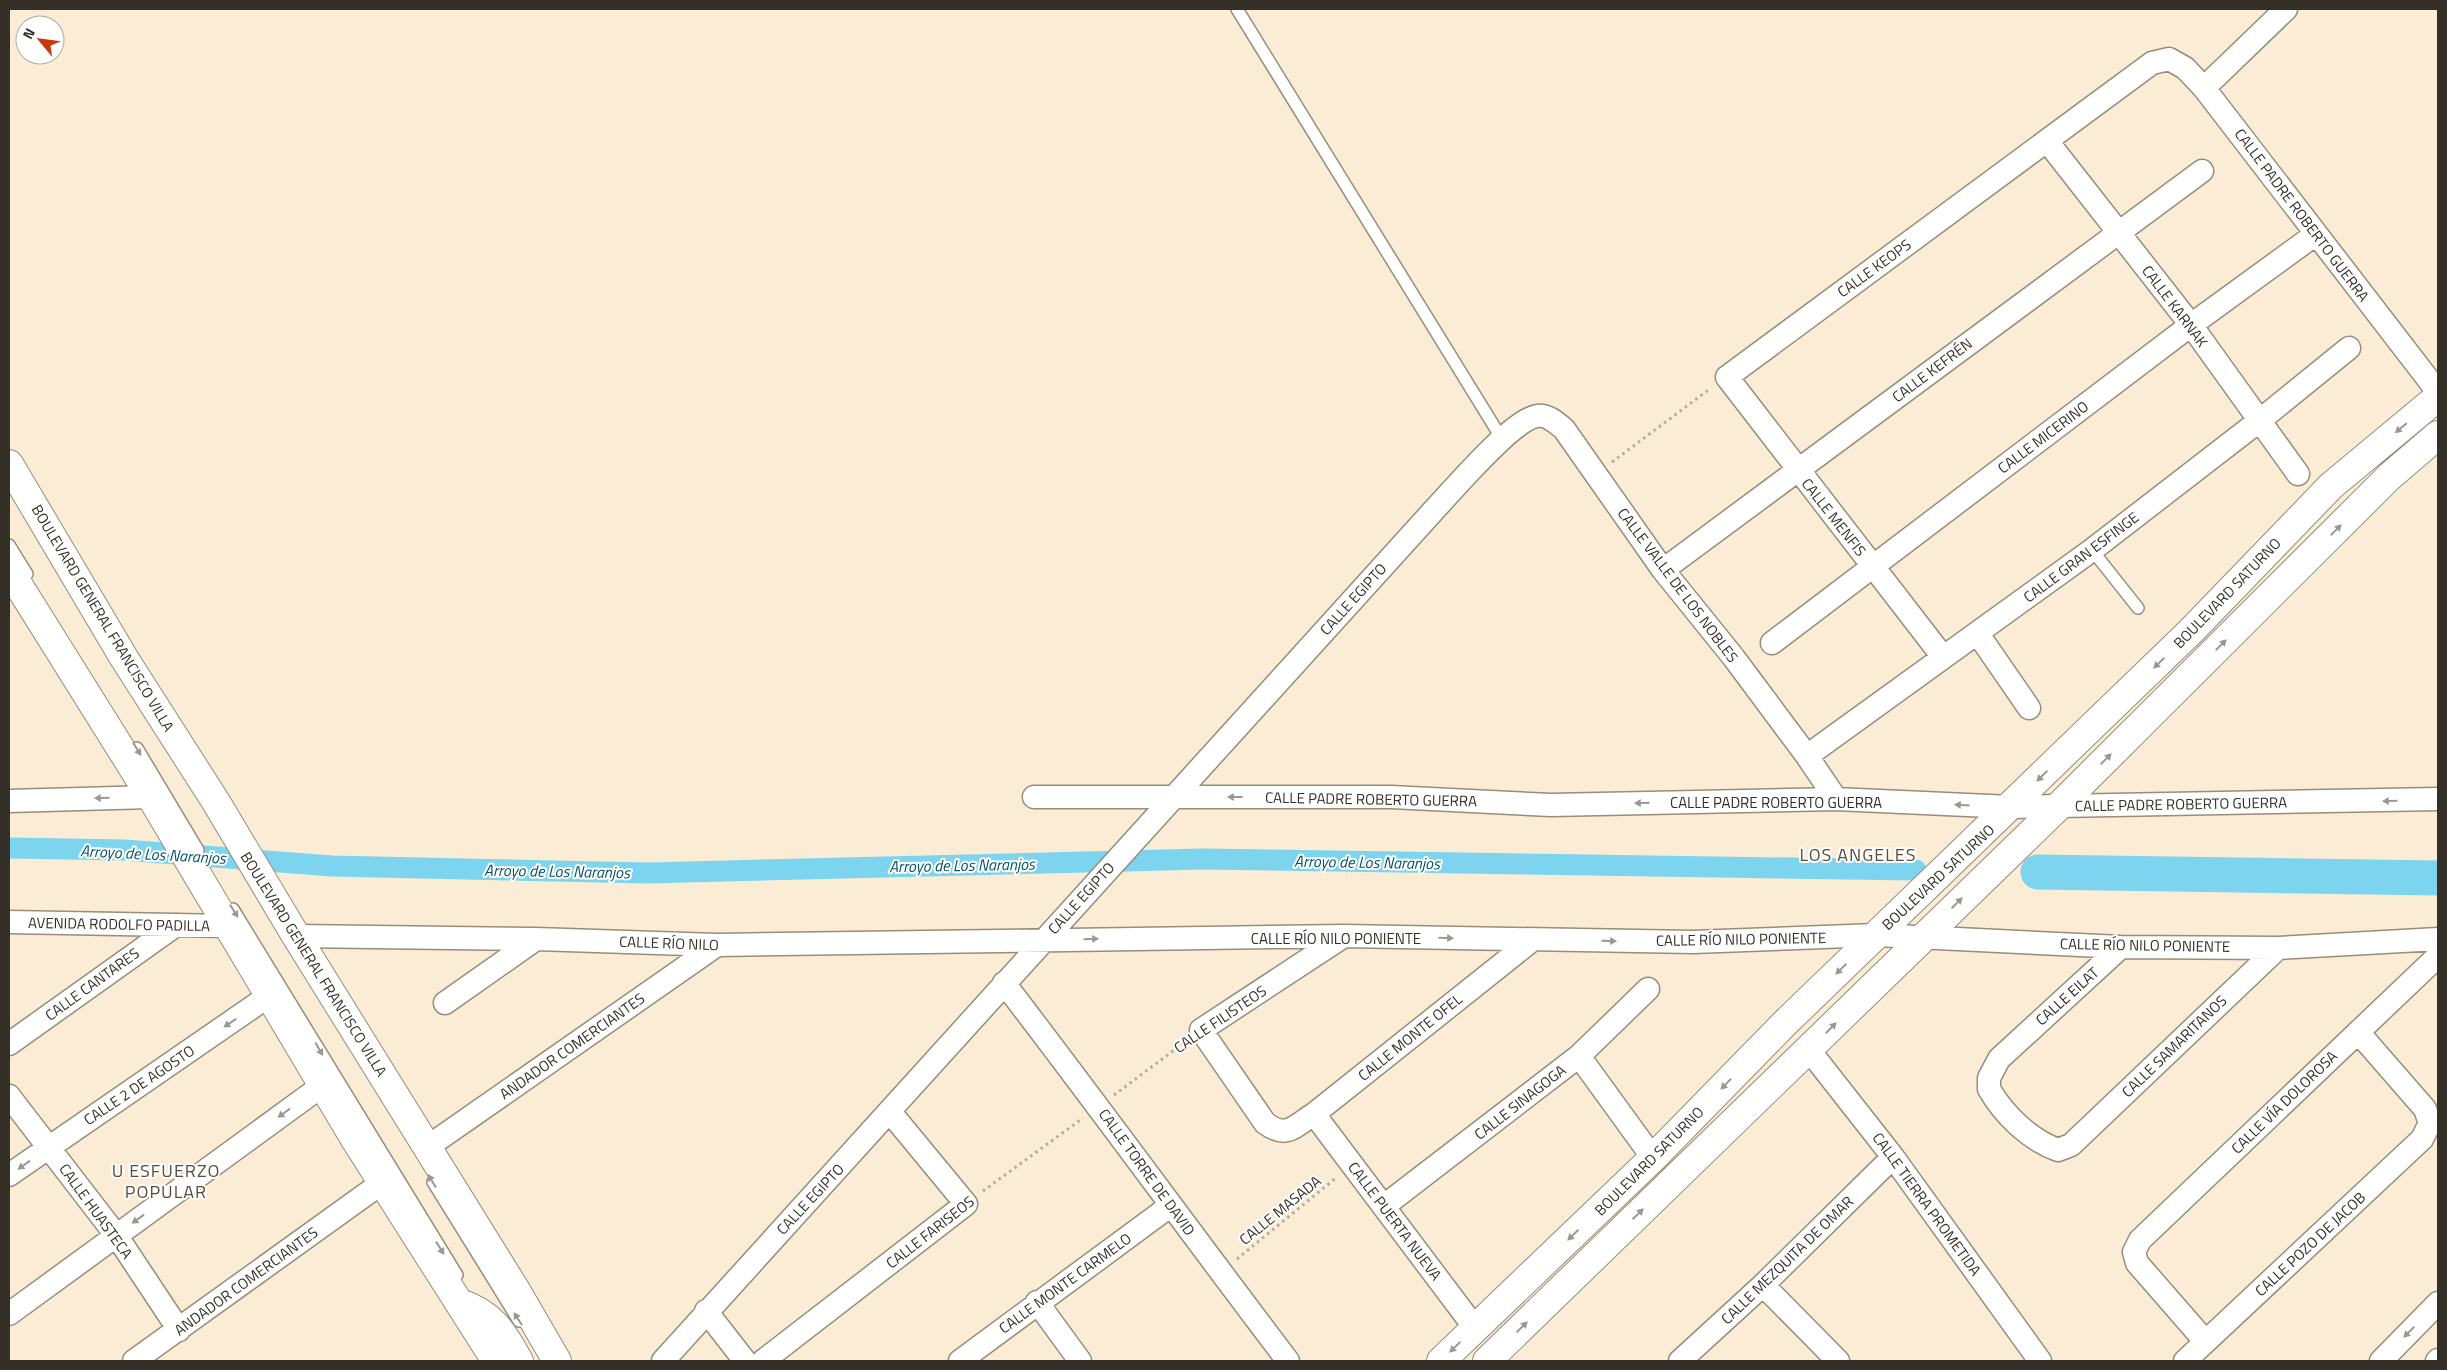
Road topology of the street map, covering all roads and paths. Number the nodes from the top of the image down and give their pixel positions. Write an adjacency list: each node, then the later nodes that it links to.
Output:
1 (1237, 9): 16 (lane)
2 (2286, 9): 4 (street)
3 (2152, 63): 4 (street, CALLE PADRE ROBERTO GUERRA); 5 (street, CALLE KEOPS)
4 (2204, 88): 8 (street, CALLE PADRE ROBERTO GUERRA)
5 (2048, 140): 7 (street, CALLE KARNAK); 11 (street, CALLE KEOPS)
6 (2202, 171): 7 (street, CALLE KEFRÉN)
7 (2118, 232): 9 (street, CALLE KARNAK); 18 (street, CALLE KEFRÉN)
8 (2316, 234): 9 (street, CALLE MICERINO); 12 (street, CALLE PADRE ROBERTO GUERRA)
9 (2191, 325): 14 (street, CALLE KARNAK); 25 (street, CALLE MICERINO)
10 (2349, 348): 14 (street, CALLE GRAN ESFINGE)
11 (1727, 376): 18 (street, CALLE MENFIS); 19 (path)
12 (2438, 392)
13 (2438, 397): 45 (street, BOULEVARD SATURNO, one-way to 45)
14 (2259, 421): 20 (street, CALLE KARNAK); 24 (street, CALLE GRAN ESFINGE)
15 (2438, 435): 44 (street, BOULEVARD SATURNO, one-way to 15)
16 (1502, 439): 19 (street, CALLE VALLE DE LOS NOBLES); 40 (street, CALLE EGIPTO)
17 (9, 464): 32 (street, BOULEVARD GENERAL FRANCISCO VILLA)
18 (1798, 470): 25 (street, CALLE MENFIS); 27 (street, CALLE KEFRÉN)
19 (1595, 474): 27 (street, CALLE VALLE DE LOS NOBLES)
20 (2298, 474)
21 (9, 485): 32 (lane)
22 (9, 501): 32 (street)
23 (9, 544): 28 (lane)
24 (2092, 550): 29 (lane); 30 (street, CALLE GRAN ESFINGE)
25 (1872, 566): 31 (street, CALLE MICERINO); 33 (street, CALLE MENFIS)
26 (9, 570): 38 (street)
27 (1662, 570): 36 (street, CALLE VALLE DE LOS NOBLES)
28 (35, 586)
29 (2138, 608)
30 (1978, 634): 33 (street, CALLE GRAN ESFINGE); 34 (street)
31 (1772, 643)
32 (117, 656): 37 (lane); 51 (street, BOULEVARD GENERAL FRANCISCO VILLA)
33 (1943, 657): 36 (street, CALLE GRAN ESFINGE)
34 (2029, 708)
35 (130, 737): 46 (lane, one-way to 46)
36 (1808, 756): 41 (street, CALLE VALLE DE LOS NOBLES)
37 (178, 764)
38 (151, 797): 43 (street, one-way to 43); 46 (street)
39 (1034, 797): 40 (street, CALLE PADRE ROBERTO GUERRA)
40 (1173, 798): 41 (street, CALLE PADRE ROBERTO GUERRA, one-way to 40); 56 (street, CALLE EGIPTO)
41 (1836, 799): 45 (street, CALLE PADRE ROBERTO GUERRA, one-way to 41)
42 (2438, 799): 44 (street, CALLE PADRE ROBERTO GUERRA, one-way to 44)
43 (9, 801)
44 (2059, 806): 45 (street, CALLE PADRE ROBERTO GUERRA); 53 (street, BOULEVARD SATURNO, one-way to 44)
45 (2011, 807): 50 (street, BOULEVARD SATURNO)
46 (180, 831): 47 (street)
47 (229, 914): 49 (street, AVENIDA RODOLFO PADILLA); 64 (street); 93 (lane, one-way to 93)
48 (9, 922): 49 (street, AVENIDA RODOLFO PADILLA)
49 (176, 925): 69 (street, CALLE CANTARES)
50 (1876, 935): 53 (street, CALLE RÍO NILO PONIENTE); 57 (street, CALLE RÍO NILO PONIENTE, one-way to 50); 82 (street, BOULEVARD SATURNO, one-way to 82)
51 (296, 936): 54 (street, CALLE RÍO NILO); 80 (street, BOULEVARD GENERAL FRANCISCO VILLA)
52 (1344, 936): 56 (street, CALLE RÍO NILO PONIENTE, one-way to 52); 57 (street, CALLE RÍO NILO PONIENTE, one-way to 57); 67 (street, CALLE FILISTEOS)
53 (1922, 936): 59 (street, CALLE RÍO NILO PONIENTE); 70 (street, BOULEVARD SATURNO, one-way to 53)
54 (536, 939): 58 (street, CALLE RÍO NILO); 65 (street)
55 (2438, 939): 60 (street, CALLE RÍO NILO PONIENTE)
56 (1043, 940): 58 (street, CALLE RÍO NILO); 62 (street, CALLE EGIPTO)
57 (1531, 940): 77 (street, CALLE MONTE OFEL)
58 (717, 945): 80 (street, ANDADOR COMERCIANTES)
59 (2121, 946): 60 (street, CALLE RÍO NILO PONIENTE); 78 (street, CALLE EILAT)
60 (2278, 948): 78 (street, CALLE SAMARITANOS)
61 (2438, 956): 68 (street, CALLE VÍA DOLOROSA)
62 (1004, 983): 75 (street, CALLE TORRE DE DAVID); 76 (street, CALLE EGIPTO)
63 (1648, 989): 71 (street, CALLE SINAGOGA)
64 (270, 995): 72 (street); 79 (street, CALLE 2 DE AGOSTO, one-way to 79)
65 (445, 1003)
66 (329, 1011): 74 (lane)
67 (1201, 1030): 75 (path, CALLE FILISTEOS); 77 (street, CALLE MONTE OFEL)
68 (2358, 1032): 101 (street, CALLE VÍA DOLOROSA); 101 (street, CALLE POZO DE JACOB)
69 (9, 1044)
70 (1809, 1050): 81 (street, CALLE TIERRA PROMETIDA); 114 (street, BOULEVARD SATURNO, one-way to 70)
71 (1579, 1056): 82 (street); 89 (street, CALLE SINAGOGA)
72 (324, 1085): 86 (street); 90 (street, one-way to 90)
73 (9, 1096): 79 (street, CALLE HUASTECA)
74 (384, 1100)
75 (1099, 1106): 87 (path, CALLE FARISEOS); 88 (street, CALLE TORRE DE DAVID)
76 (890, 1112): 87 (street); 96 (street, CALLE EGIPTO)
77 (1314, 1114): 83 (street, CALLE PUERTA NUEVA)
78 (2071, 1145)
79 (48, 1147): 84 (street, CALLE 2 DE AGOSTO, one-way to 84); 90 (street, CALLE HUASTECA)
80 (419, 1152): 106 (street, BOULEVARD GENERAL FRANCISCO VILLA)
81 (1893, 1157): 92 (street, CALLE MEZQUITA DE OMAR); 117 (street, CALLE TIERRA PROMETIDA)
82 (1653, 1158): 98 (street, BOULEVARD SATURNO, one-way to 98)
83 (1353, 1164): 89 (street, CALLE PUERTA NUEVA); 91 (path, CALLE MASADA)
84 (9, 1175)
85 (428, 1175): 100 (lane, one-way to 85)
86 (383, 1182): 93 (street); 99 (street, ANDADOR COMERCIANTES)
87 (966, 1204): 109 (street, CALLE FARISEOS)
88 (1170, 1206): 91 (street, CALLE TORRE DE DAVID); 94 (street, CALLE MONTE CARMELO)
89 (1384, 1206): 98 (street, CALLE PUERTA NUEVA)
90 (116, 1235): 97 (street); 99 (street, CALLE HUASTECA)
91 (1221, 1272): 112 (street, CALLE TORRE DE DAVID)
92 (1763, 1285): 115 (street, CALLE MEZQUITA DE OMAR); 116 (street)
93 (468, 1298): 103 (street); 104 (lane); 105 (street)
94 (1038, 1302): 110 (street, CALLE MONTE CARMELO); 111 (street)
95 (2438, 1303): 119 (street, one-way to 119)
96 (706, 1311): 107 (street, CALLE EGIPTO); 108 (street)
97 (9, 1314)
98 (1475, 1328): 113 (street, BOULEVARD SATURNO, one-way to 113)
99 (179, 1330): 102 (street, ANDADOR COMERCIANTES)
100 (526, 1334)
101 (2205, 1341): 118 (street, CALLE POZO DE JACOB)
102 (134, 1361)
103 (496, 1361)
104 (511, 1361)
105 (519, 1361)
106 (557, 1361)
107 (663, 1361)
108 (745, 1361)
109 (763, 1361)
110 (960, 1361)
111 (1080, 1361)
112 (1288, 1361)
113 (1441, 1361)
114 (1487, 1361)
115 (1680, 1361)
116 (1838, 1361)
117 (2040, 1361)
118 (2185, 1361)
119 (2381, 1361)

